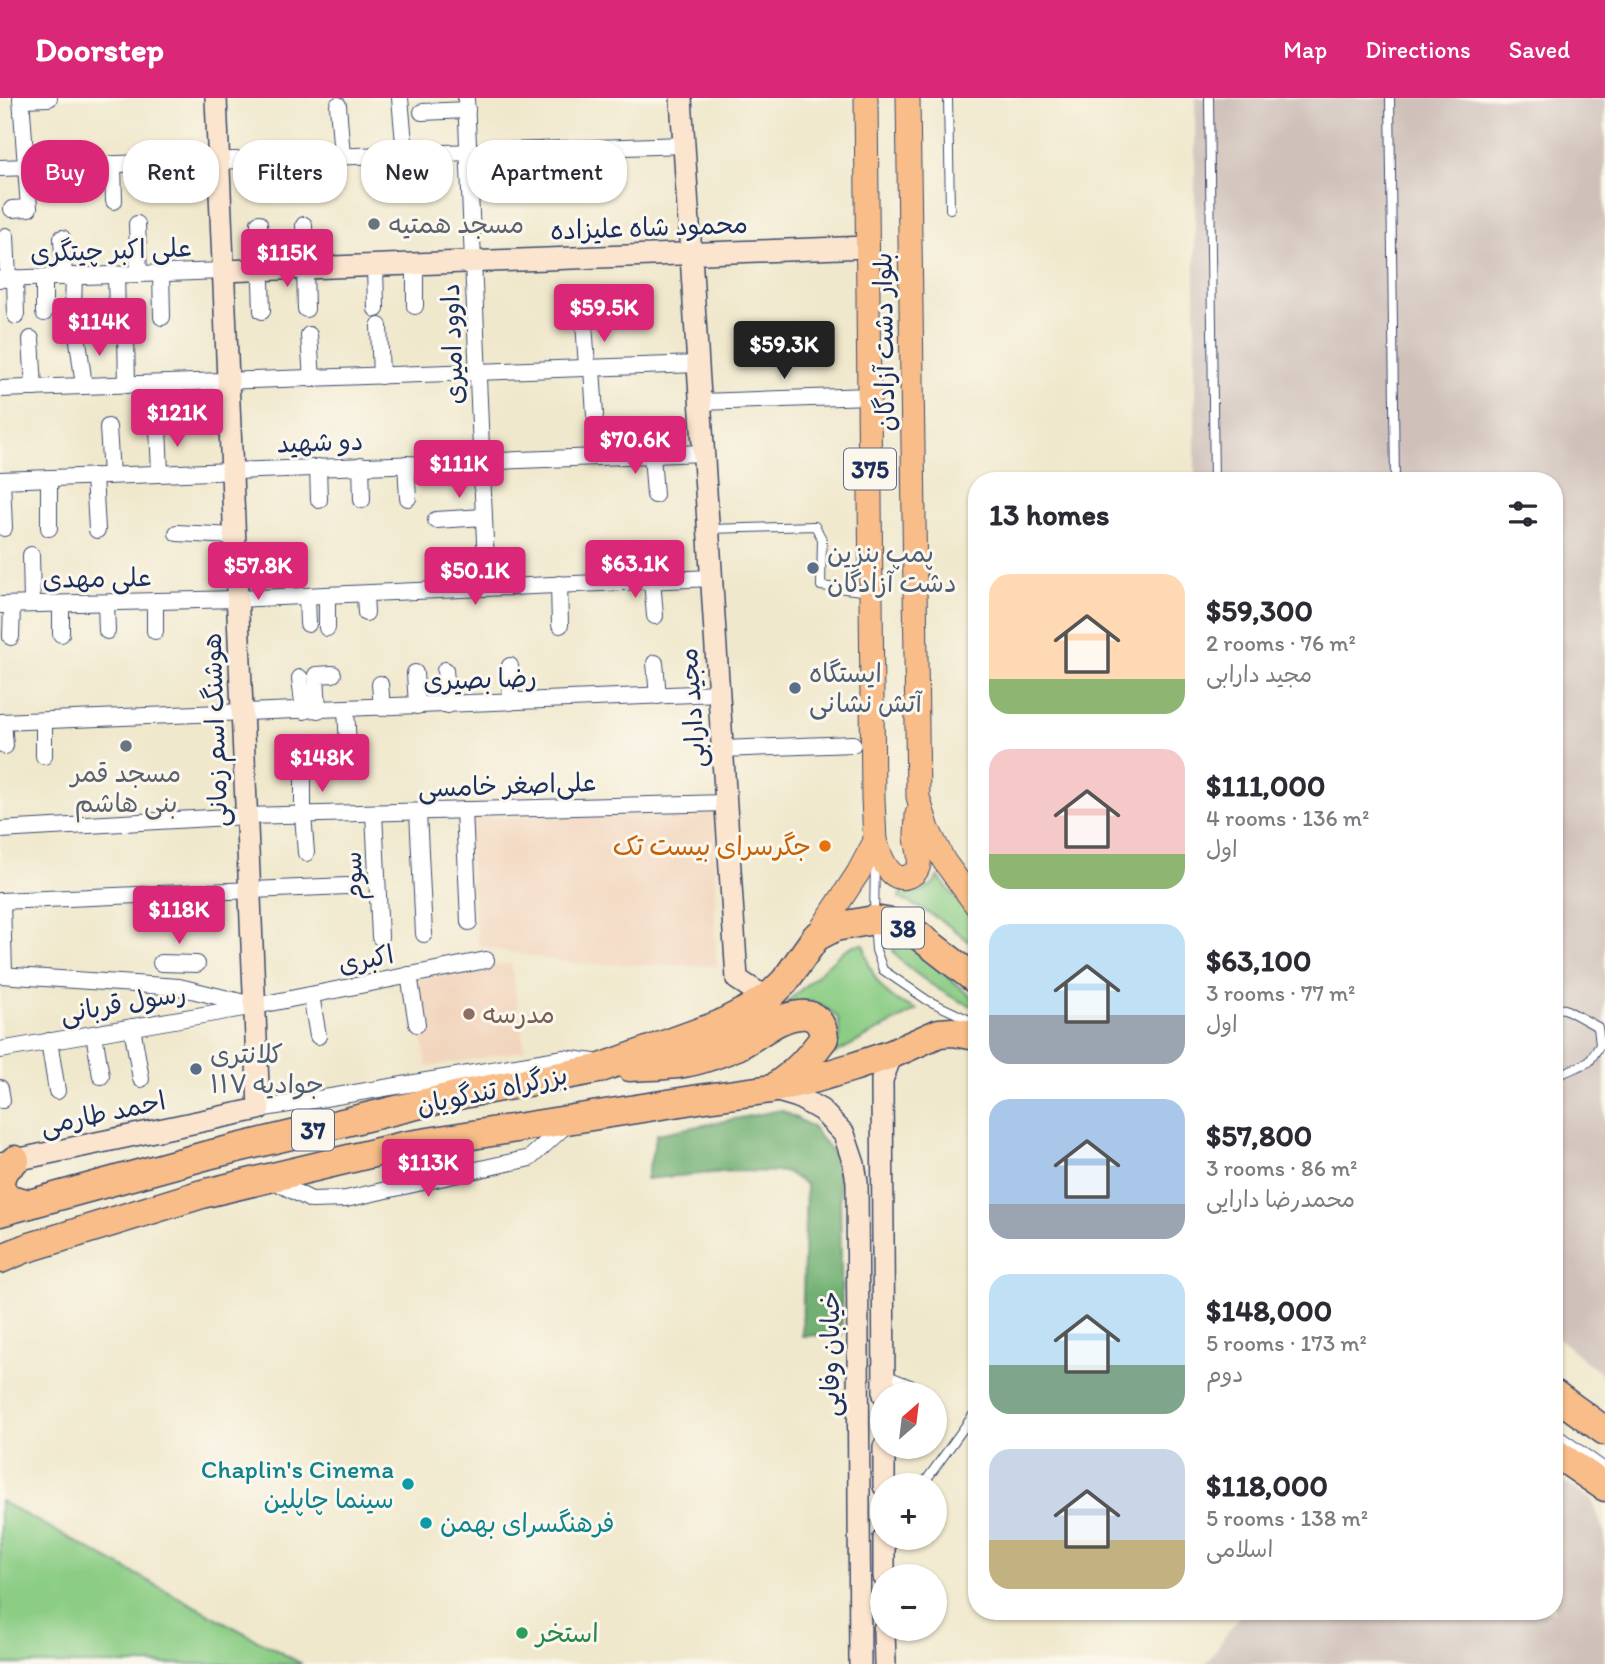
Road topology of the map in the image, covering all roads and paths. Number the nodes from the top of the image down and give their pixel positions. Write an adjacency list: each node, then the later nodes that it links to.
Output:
1 (49, 98): 10 (street)
2 (216, 98): 15 (street, هوشنگ اسم زمانی)
3 (400, 98): 17 (street)
4 (681, 98): 19 (street, مجید دارابی)
5 (866, 98): 37 (main road, بلوار دشت آزادگان / 375)
6 (908, 98): 157 (main road, بلوار دشت آزادگان / 375)
7 (948, 98): 31 (lane)
8 (1209, 98): 90 (lane)
9 (1390, 98): 91 (lane)
10 (21, 99): 14 (street)
11 (467, 104): 13 (street); 18 (street, داوود امیری)
12 (338, 105): 16 (street)
13 (422, 112)
14 (24, 140)
15 (217, 140)
16 (341, 140)
17 (403, 140)
18 (468, 140)
19 (684, 145): 20 (street); 38 (street, مجید دارابی)
20 (627, 147)
21 (109, 164): 22 (street)
22 (113, 164): 23 (street); 27 (street)
23 (123, 164)
24 (21, 167): 25 (street)
25 (0, 168)
26 (219, 183): 44 (street, هوشنگ اسم زمانی)
27 (114, 201)
28 (29, 203): 30 (street)
29 (470, 203): 39 (street, داوود امیری)
30 (12, 209)
31 (950, 209)
32 (259, 223): 43 (street)
33 (137, 224): 47 (street)
34 (304, 225): 42 (street)
35 (6, 236): 50 (street)
36 (62, 238): 48 (street)
37 (867, 247): 38 (street, محمود شاه علیزاده); 77 (main road, بلوار دشت آزادگان / 375)
38 (691, 254): 39 (street, محمود شاه علیزاده); 66 (street, مجید دارابی)
39 (473, 261): 40 (street, محمود شاه علیزاده); 68 (street, داوود امیری)
40 (415, 264): 41 (street, محمود شاه علیزاده); 51 (street)
41 (375, 265): 42 (street, محمود شاه علیزاده); 54 (street)
42 (304, 268): 43 (street, محمود شاه علیزاده); 53 (street)
43 (260, 269): 44 (street, محمود شاه علیزاده); 55 (street)
44 (223, 271): 45 (street, علی اکبر چیتگری); 71 (street, هوشنگ اسم زمانی)
45 (161, 273): 47 (street, علی اکبر چیتگری); 59 (street)
46 (116, 274): 47 (street, علی اکبر چیتگری); 48 (street, علی اکبر چیتگری); 58 (street)
47 (139, 274)
48 (69, 276): 49 (street, علی اکبر چیتگری); 52 (street)
49 (44, 277): 50 (street, علی اکبر چیتگری); 56 (street)
50 (7, 279): 57 (street)
51 (415, 306)
52 (74, 308)
53 (306, 309)
54 (376, 309)
55 (262, 311)
56 (44, 313)
57 (16, 316)
58 (117, 317)
59 (162, 317)
60 (584, 321): 67 (street)
61 (379, 326): 69 (street)
62 (77, 333): 74 (street)
63 (126, 334): 73 (street)
64 (309, 334): 70 (street)
65 (32, 339): 75 (street)
66 (698, 364): 67 (street); 78 (street, مجید دارابی)
67 (590, 368): 68 (street); 79 (street)
68 (477, 372): 69 (street); 85 (street, داوود امیری)
69 (381, 376): 70 (street)
70 (312, 379): 71 (street)
71 (228, 382): 72 (street); 89 (street, هوشنگ اسم زمانی)
72 (175, 384): 73 (street); 92 (street)
73 (127, 385): 74 (street)
74 (84, 386): 75 (street)
75 (34, 388): 76 (street)
76 (0, 389)
77 (869, 396): 78 (street); 114 (main road, بلوار دشت آزادگان / 375)
78 (701, 402): 82 (street, مجید دارابی)
79 (595, 415)
80 (108, 427): 93 (street)
81 (608, 439): 84 (street)
82 (704, 453): 83 (street, دو شهید); 105 (street, مجید دارابی)
83 (652, 455): 84 (street, دو شهید); 97 (street)
84 (609, 456): 85 (street, دو شهید)
85 (481, 461): 86 (street, دو شهید); 101 (street, داوود امیری)
86 (406, 464): 87 (street, دو شهید); 98 (street)
87 (361, 465): 88 (street, دو شهید); 100 (street)
88 (317, 467): 89 (street, دو شهید); 99 (street)
89 (232, 470): 92 (street, دو شهید); 108 (street, هوشنگ اسم زمانی)
90 (1214, 472)
91 (1395, 472)
92 (160, 473): 93 (street, دو شهید)
93 (111, 475): 94 (street, دو شهید)
94 (94, 476): 95 (street, دو شهید); 106 (street)
95 (49, 478): 96 (street, دو شهید); 104 (street)
96 (1, 480): 103 (street)
97 (655, 495)
98 (408, 498)
99 (319, 500)
100 (362, 500)
101 (484, 517): 102 (street); 113 (street, داوود امیری)
102 (436, 520)
103 (4, 528)
104 (50, 528)
105 (709, 529): 110 (street, مجید دارابی); 114 (lane)
106 (97, 530)
107 (177, 533): 108 (street)
108 (234, 536): 118 (street, هوشنگ اسم زمانی)
109 (31, 555): 121 (street)
110 (712, 578): 111 (street, علی مهدی); 140 (street, مجید دارابی)
111 (652, 580): 112 (street, علی مهدی); 125 (street)
112 (559, 584): 113 (street, علی مهدی); 127 (street)
113 (487, 588): 115 (street, علی مهدی)
114 (871, 592): 165 (main road, بلوار دشت آزادگان / 375)
115 (365, 593): 116 (street, علی مهدی); 124 (street)
116 (327, 595): 117 (street, علی مهدی); 128 (street)
117 (307, 596): 118 (street, علی مهدی); 126 (street)
118 (237, 599): 119 (street, علی مهدی); 148 (street, هوشنگ اسم زمانی)
119 (155, 601): 120 (street, علی مهدی); 130 (street)
120 (106, 603): 122 (street, علی مهدی); 129 (street)
121 (32, 604): 122 (street, علی مهدی); 123 (street, علی مهدی)
122 (61, 604): 131 (street)
123 (6, 605): 132 (street)
124 (366, 613)
125 (655, 616)
126 (308, 624)
127 (560, 625)
128 (327, 628)
129 (107, 631)
130 (155, 631)
131 (61, 634)
132 (11, 636)
133 (655, 663): 141 (street)
134 (510, 666): 142 (street)
135 (445, 670): 143 (street)
136 (415, 673): 144 (street)
137 (333, 674): 147 (street)
138 (300, 678): 147 (street)
139 (380, 684): 145 (street)
140 (719, 693): 141 (street, رضا بصیری); 154 (street, مجید دارابی)
141 (658, 696): 142 (street, رضا بصیری)
142 (511, 702): 143 (street, رضا بصیری)
143 (448, 705): 144 (street, رضا بصیری)
144 (417, 706): 145 (street, رضا بصیری)
145 (382, 708): 146 (street, رضا بصیری)
146 (346, 709): 147 (street, رضا بصیری); 153 (street)
147 (311, 711): 148 (street, رضا بصیری)
148 (242, 714): 149 (street, رضا بصیری); 163 (street, هوشنگ اسم زمانی)
149 (44, 721): 150 (street, رضا بصیری); 155 (street)
150 (2, 722): 152 (street)
151 (853, 744): 154 (street)
152 (5, 746)
153 (348, 746)
154 (723, 749): 158 (street, مجید دارابی)
155 (44, 756)
156 (303, 773): 162 (street)
157 (918, 797): 165 (main road); 169 (main road, بلوار دشت آزادگان / 375)
158 (726, 803): 159 (street, علی‌اصغر خامسی); 185 (street, مجید دارابی)
159 (464, 810): 160 (street, علی‌اصغر خامسی); 172 (street)
160 (418, 812): 161 (street, علی‌اصغر خامسی); 173 (street)
161 (374, 813): 162 (street, علی‌اصغر خامسی); 174 (street, سوم)
162 (303, 815): 163 (street, علی‌اصغر خامسی); 166 (street)
163 (246, 816): 164 (street, علی‌اصغر خامسی); 168 (street, هوشنگ اسم زمانی)
164 (0, 830)
165 (875, 841): 171 (lane); 175 (main road)
166 (306, 853)
167 (346, 886): 168 (street)
168 (250, 891): 170 (street); 186 (street, هوشنگ اسم زمانی)
169 (968, 894)
170 (1, 901): 181 (street)
171 (874, 920): 175 (highway, 38); 180 (highway, 38); 188 (lane)
172 (470, 922)
173 (424, 934)
174 (380, 937)
175 (816, 937): 185 (highway, بزرگراه تندگویان)
176 (486, 960): 182 (street, اکبری)
177 (161, 963): 178 (street)
178 (180, 964): 179 (street); 183 (street)
179 (197, 964)
180 (968, 974)
181 (2, 975): 183 (street)
182 (409, 975): 184 (street, اکبری); 189 (street)
183 (179, 987): 186 (street)
184 (311, 995): 186 (street, اکبری); 194 (street)
185 (771, 995): 198 (highway, بزرگراه تندگویان / 37)
186 (254, 1006): 190 (street, رسول قربانی); 204 (street, هوشنگ اسم زمانی)
187 (1563, 1009): 191 (lane)
188 (968, 1019)
189 (417, 1024)
190 (132, 1027): 192 (street, رسول قربانی); 201 (street)
191 (1602, 1032): 199 (lane)
192 (94, 1034): 195 (street, رسول قربانی); 200 (street)
193 (968, 1035): 197 (highway, بزرگراه تندگویان)
194 (318, 1036)
195 (49, 1041): 196 (street, رسول قربانی); 203 (street)
196 (0, 1050)
197 (891, 1054): 202 (highway, بزرگراه تندگویان); 211 (street, خیابان وفایی)
198 (604, 1066): 202 (highway); 204 (street); 208 (highway, بزرگراه تندگویان / 37)
199 (1563, 1073)
200 (102, 1076)
201 (141, 1079)
202 (771, 1089): 205 (highway, بزرگراه تندگویان / 37); 220 (street, خیابان وفایی)
203 (57, 1091)
204 (259, 1109): 206 (street, احمد طارمی)
205 (572, 1119): 207 (highway, بزرگراه تندگویان / 37); 207 (street)
206 (4, 1171): 208 (highway)
207 (268, 1178): 210 (highway, بزرگراه تندگویان / 37)
208 (30, 1204): 209 (highway, بزرگراه تندگویان / 37)
209 (0, 1212)
210 (0, 1259)
211 (884, 1382)
212 (1563, 1401): 214 (highway)
213 (968, 1422): 217 (lane)
214 (1605, 1431)
215 (1563, 1440): 218 (lane)
216 (1563, 1458): 218 (highway)
217 (931, 1473)
218 (1604, 1483)
219 (884, 1641): 221 (street)
220 (860, 1664)
221 (885, 1664)

